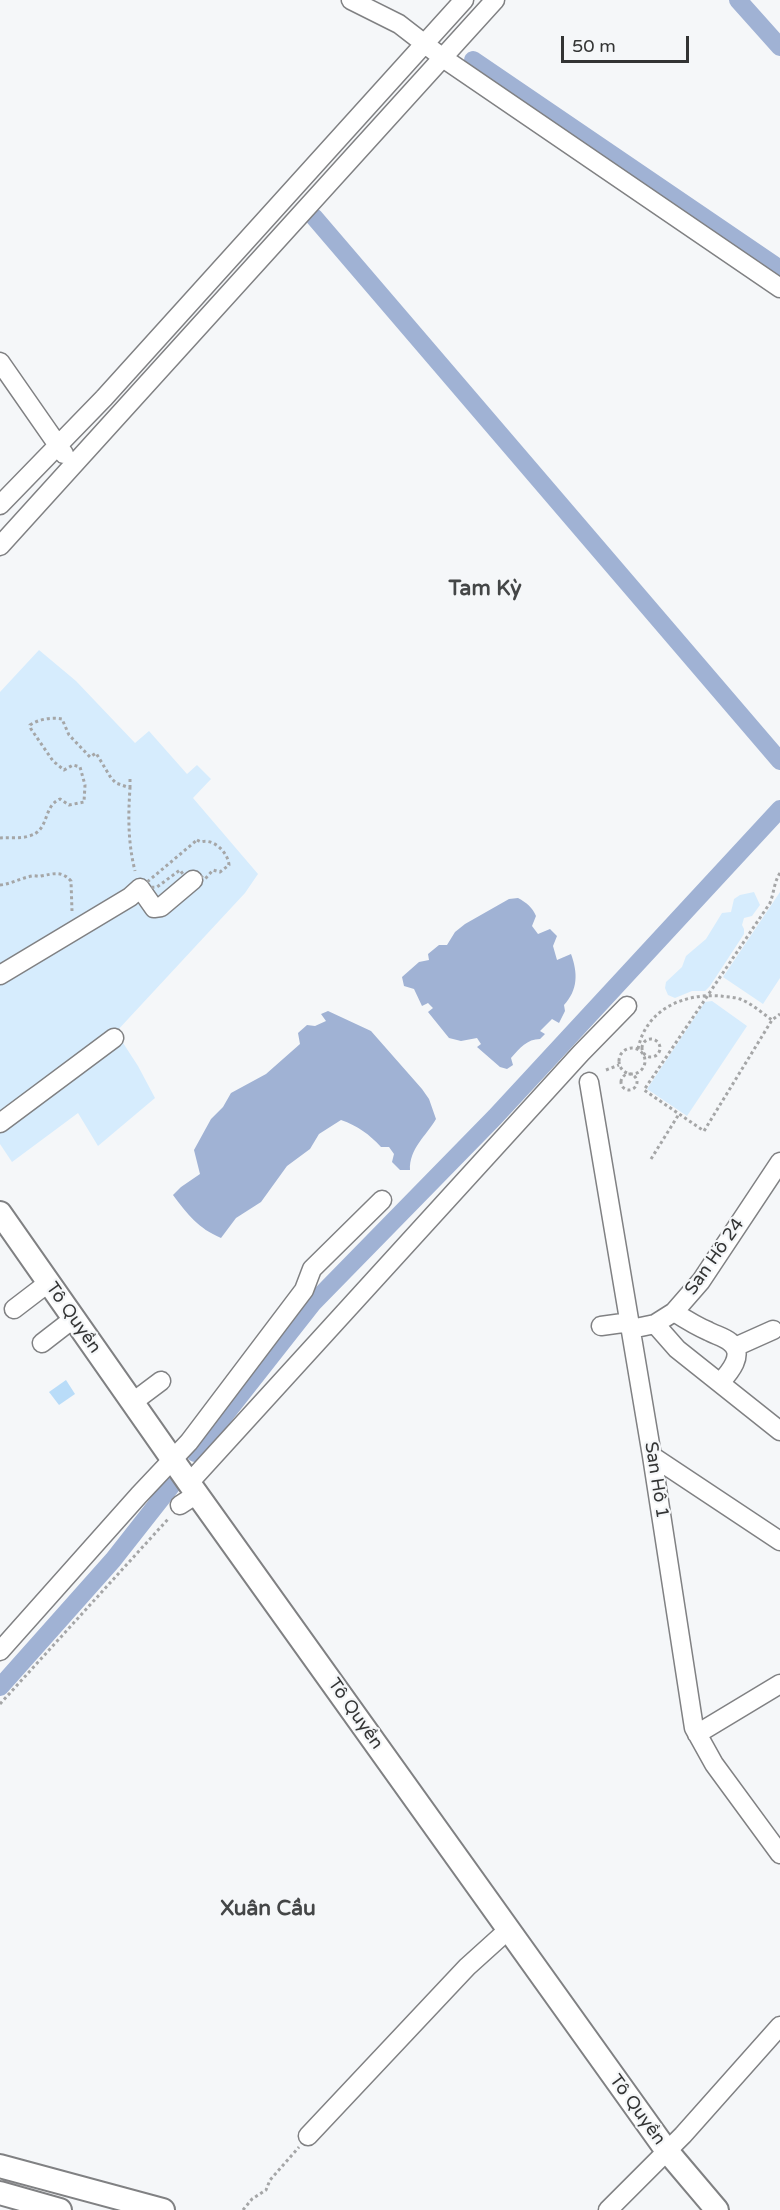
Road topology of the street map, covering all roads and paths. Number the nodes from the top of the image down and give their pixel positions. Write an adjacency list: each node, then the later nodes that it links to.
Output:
1 (351, 0): 4 (street)
2 (464, 0): 4 (street)
3 (495, 0): 5 (street)
4 (425, 42): 5 (street); 8 (street)
5 (443, 58): 6 (street); 9 (street)
6 (780, 288)
7 (0, 362): 8 (street)
8 (57, 445): 9 (street); 10 (street)
9 (73, 465): 11 (street)
10 (0, 506)
11 (0, 546)
12 (130, 777): 13 (path)
13 (130, 788): 14 (path); 18 (path)
14 (0, 838)
15 (780, 873): 21 (path)
16 (193, 880): 18 (street)
17 (0, 885): 19 (path)
18 (140, 888): 19 (street)
19 (72, 931): 20 (street)
20 (0, 975)
21 (708, 995): 24 (path); 26 (path); 32 (path)
22 (627, 1006): 54 (street)
23 (780, 1014): 24 (path)
24 (772, 1020): 32 (path)
25 (114, 1038): 33 (street)
26 (638, 1048): 27 (path); 28 (path)
27 (644, 1054): 27 (path); 30 (path)
28 (620, 1065): 29 (path); 30 (path)
29 (606, 1070)
30 (632, 1075): 30 (path)
31 (589, 1082): 43 (street, San Hô 1)
32 (679, 1114): 34 (path)
33 (0, 1123)
34 (651, 1160)
35 (780, 1162): 40 (street, San Hô 24)
36 (382, 1200): 53 (street)
37 (0, 1213): 38 (main road, Tô Quyền)
38 (48, 1283): 39 (street); 41 (main road, Tô Quyền)
39 (14, 1309)
40 (674, 1312): 42 (street, San Hô 24); 47 (street)
41 (73, 1319): 46 (street); 50 (main road, Tô Quyền)
42 (655, 1324): 43 (street, San Hô 24); 49 (street)
43 (630, 1325): 44 (street, San Hô 24); 52 (street, San Hô 1)
44 (601, 1326)
45 (773, 1330): 47 (street)
46 (42, 1343)
47 (735, 1347): 49 (street)
48 (161, 1381): 50 (street)
49 (720, 1383): 51 (street)
50 (133, 1402): 53 (main road, Tô Quyền)
51 (780, 1431)
52 (652, 1456): 55 (street); 59 (street, San Hô 1)
53 (173, 1459): 54 (main road, Tô Quyền); 56 (street)
54 (189, 1494): 58 (path); 61 (main road, Tô Quyền)
55 (780, 1541)
56 (0, 1651)
57 (780, 1684): 59 (street)
58 (0, 1704)
59 (697, 1734): 60 (street, San Hô 1)
60 (780, 1854)
61 (508, 1930): 63 (street); 64 (main road, Tô Quyền)
62 (780, 2026): 64 (street)
63 (308, 2136): 69 (path)
64 (666, 2151): 70 (street); 71 (main road, Tô Quyền)
65 (0, 2166): 68 (main road)
66 (0, 2193): 67 (main road)
67 (60, 2210)
68 (163, 2210)
69 (243, 2210)
70 (608, 2210)
71 (717, 2210)

